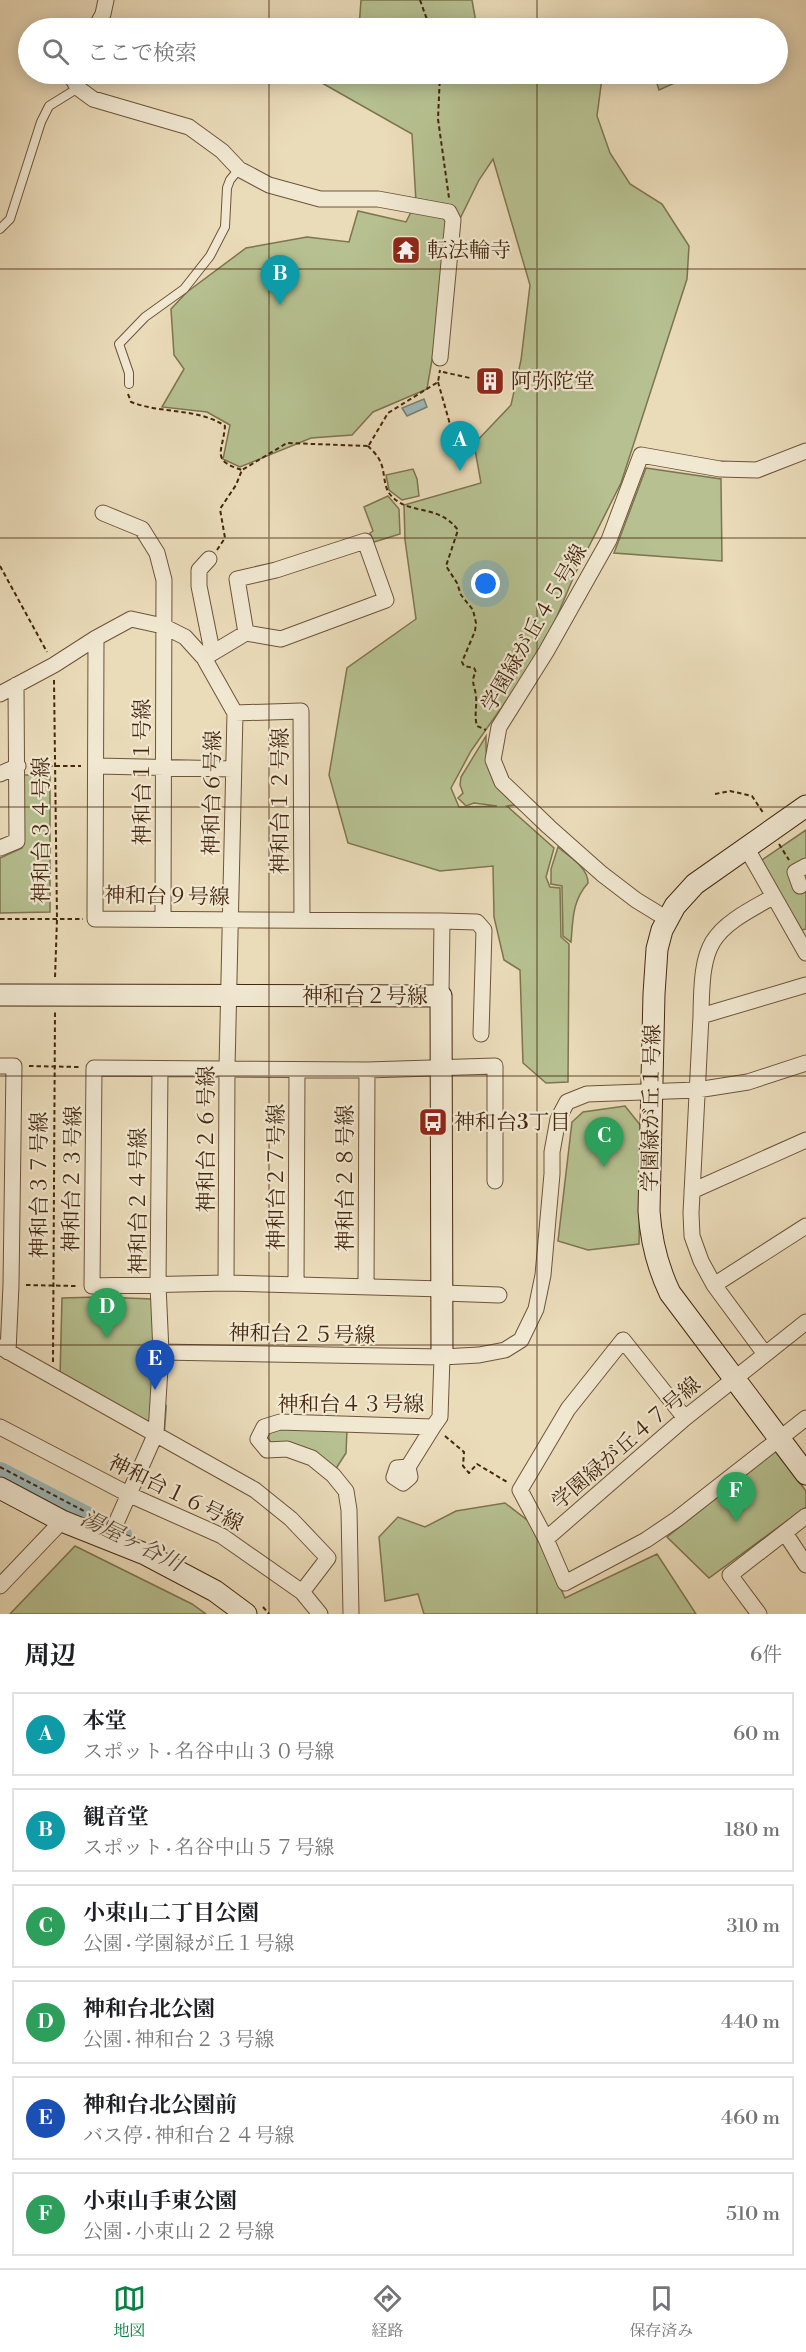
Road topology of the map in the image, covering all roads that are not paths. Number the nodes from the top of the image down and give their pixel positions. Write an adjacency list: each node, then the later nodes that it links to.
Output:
1 (106, 0): 2 (street)
2 (100, 18)
3 (76, 84): 4 (street)
4 (78, 88): 5 (street); 6 (lane)
5 (239, 169): 7 (street); 8 (lane)
6 (0, 229)
7 (440, 364)
8 (129, 384)
9 (806, 451): 30 (street, 学園緑が丘４５号線)
10 (103, 513): 12 (street, 神和台１１号線)
11 (209, 559): 15 (street)
12 (162, 626): 14 (street, 神和台６号線); 15 (street, 神和台６号線); 21 (street, 神和台１１号線)
13 (246, 633): 13 (street); 15 (street)
14 (96, 638): 16 (street, 神和台６号線); 20 (street, 神和台９号線)
15 (208, 654): 18 (street, 神和台６号線)
16 (16, 685): 17 (street, 神和台６号線); 19 (street)
17 (0, 694)
18 (235, 713): 22 (street, 神和台６号線); 31 (street, 神和台１２号線)
19 (18, 766): 23 (street); 25 (street)
20 (97, 766): 21 (street); 28 (street, 神和台９号線)
21 (164, 767): 22 (street); 28 (street, 神和台１１号線)
22 (232, 769): 29 (street, 神和台６号線)
23 (0, 774)
24 (806, 806): 26 (street, 学園緑が丘１号線)
25 (0, 848)
26 (747, 849): 27 (street); 30 (street, 学園緑が丘１号線)
27 (773, 897): 33 (street); 38 (street)
28 (163, 919): 29 (street, 神和台９号線)
29 (230, 919): 31 (street, 神和台９号線); 36 (street, 神和台６号線)
30 (667, 919): 48 (street, 学園緑が丘１号線)
31 (302, 920): 32 (street, 神和台９号線)
32 (442, 921): 37 (street); 39 (street, 神和台９号線)
33 (806, 953)
34 (806, 985): 38 (street)
35 (0, 995): 36 (street, 神和台２号線)
36 (228, 995): 37 (street, 神和台２号線); 43 (street, 神和台２６号線)
37 (441, 996): 42 (street, 神和台２号線)
38 (701, 1016): 47 (street)
39 (481, 1034)
40 (806, 1063): 47 (street)
41 (7, 1066): 61 (street)
42 (441, 1067): 46 (street); 50 (street); 58 (street, 神和台２号線)
43 (227, 1068): 44 (street); 45 (street); 53 (street, 神和台２６号線)
44 (160, 1069): 54 (street, 神和台２４号線); 54 (street, 神和台２３号線)
45 (297, 1070): 46 (street); 56 (street, 神和台２７号線)
46 (367, 1070): 57 (street, 神和台２８号線)
47 (697, 1090): 48 (street); 51 (street)
48 (651, 1092): 64 (street, 神和台２５号線); 65 (street, 学園緑が丘１号線)
49 (806, 1140): 51 (street)
50 (495, 1181)
51 (692, 1191): 55 (street)
52 (806, 1226): 55 (street)
53 (226, 1283): 54 (street); 56 (street)
54 (158, 1285): 62 (street, 神和台２４号線)
55 (714, 1285): 63 (street)
56 (296, 1286): 57 (street)
57 (366, 1287): 58 (street)
58 (443, 1291): 59 (street); 64 (street, 神和台２号線)
59 (499, 1294)
60 (806, 1322): 63 (street, 学園緑が丘４７号線)
61 (4, 1349): 70 (street)
62 (161, 1352): 64 (street, 神和台２５号線); 70 (street, 神和台２４号線)
63 (765, 1354): 65 (street, 学園緑が丘４７号線)
64 (442, 1357): 69 (street, 神和台４３号線)
65 (734, 1378): 66 (street, 学園緑が丘４７号線); 71 (street, 学園緑が丘１号線)
66 (685, 1418): 80 (street, 学園緑が丘４７号線); 80 (street)
67 (806, 1418): 71 (street)
68 (0, 1427): 75 (street, 神和台１６号線)
69 (433, 1427): 72 (street); 86 (street, 神和台４３号線)
70 (156, 1433): 75 (street, 神和台２４号線); 83 (street)
71 (781, 1438): 73 (street, 学園緑が丘１号線); 80 (street)
72 (408, 1467)
73 (806, 1474)
74 (0, 1488): 77 (street)
75 (130, 1495): 79 (street, 神和台２４号線); 83 (street, 神和台１６号線)
76 (806, 1516): 78 (street)
77 (62, 1521): 79 (street); 82 (street)
78 (785, 1533): 81 (street); 87 (street)
79 (111, 1534): 84 (street)
80 (546, 1539)
81 (806, 1565)
82 (0, 1586)
83 (302, 1592): 85 (street, 神和台１６号線)
84 (246, 1614)
85 (320, 1614)
86 (351, 1614)
87 (759, 1614)

